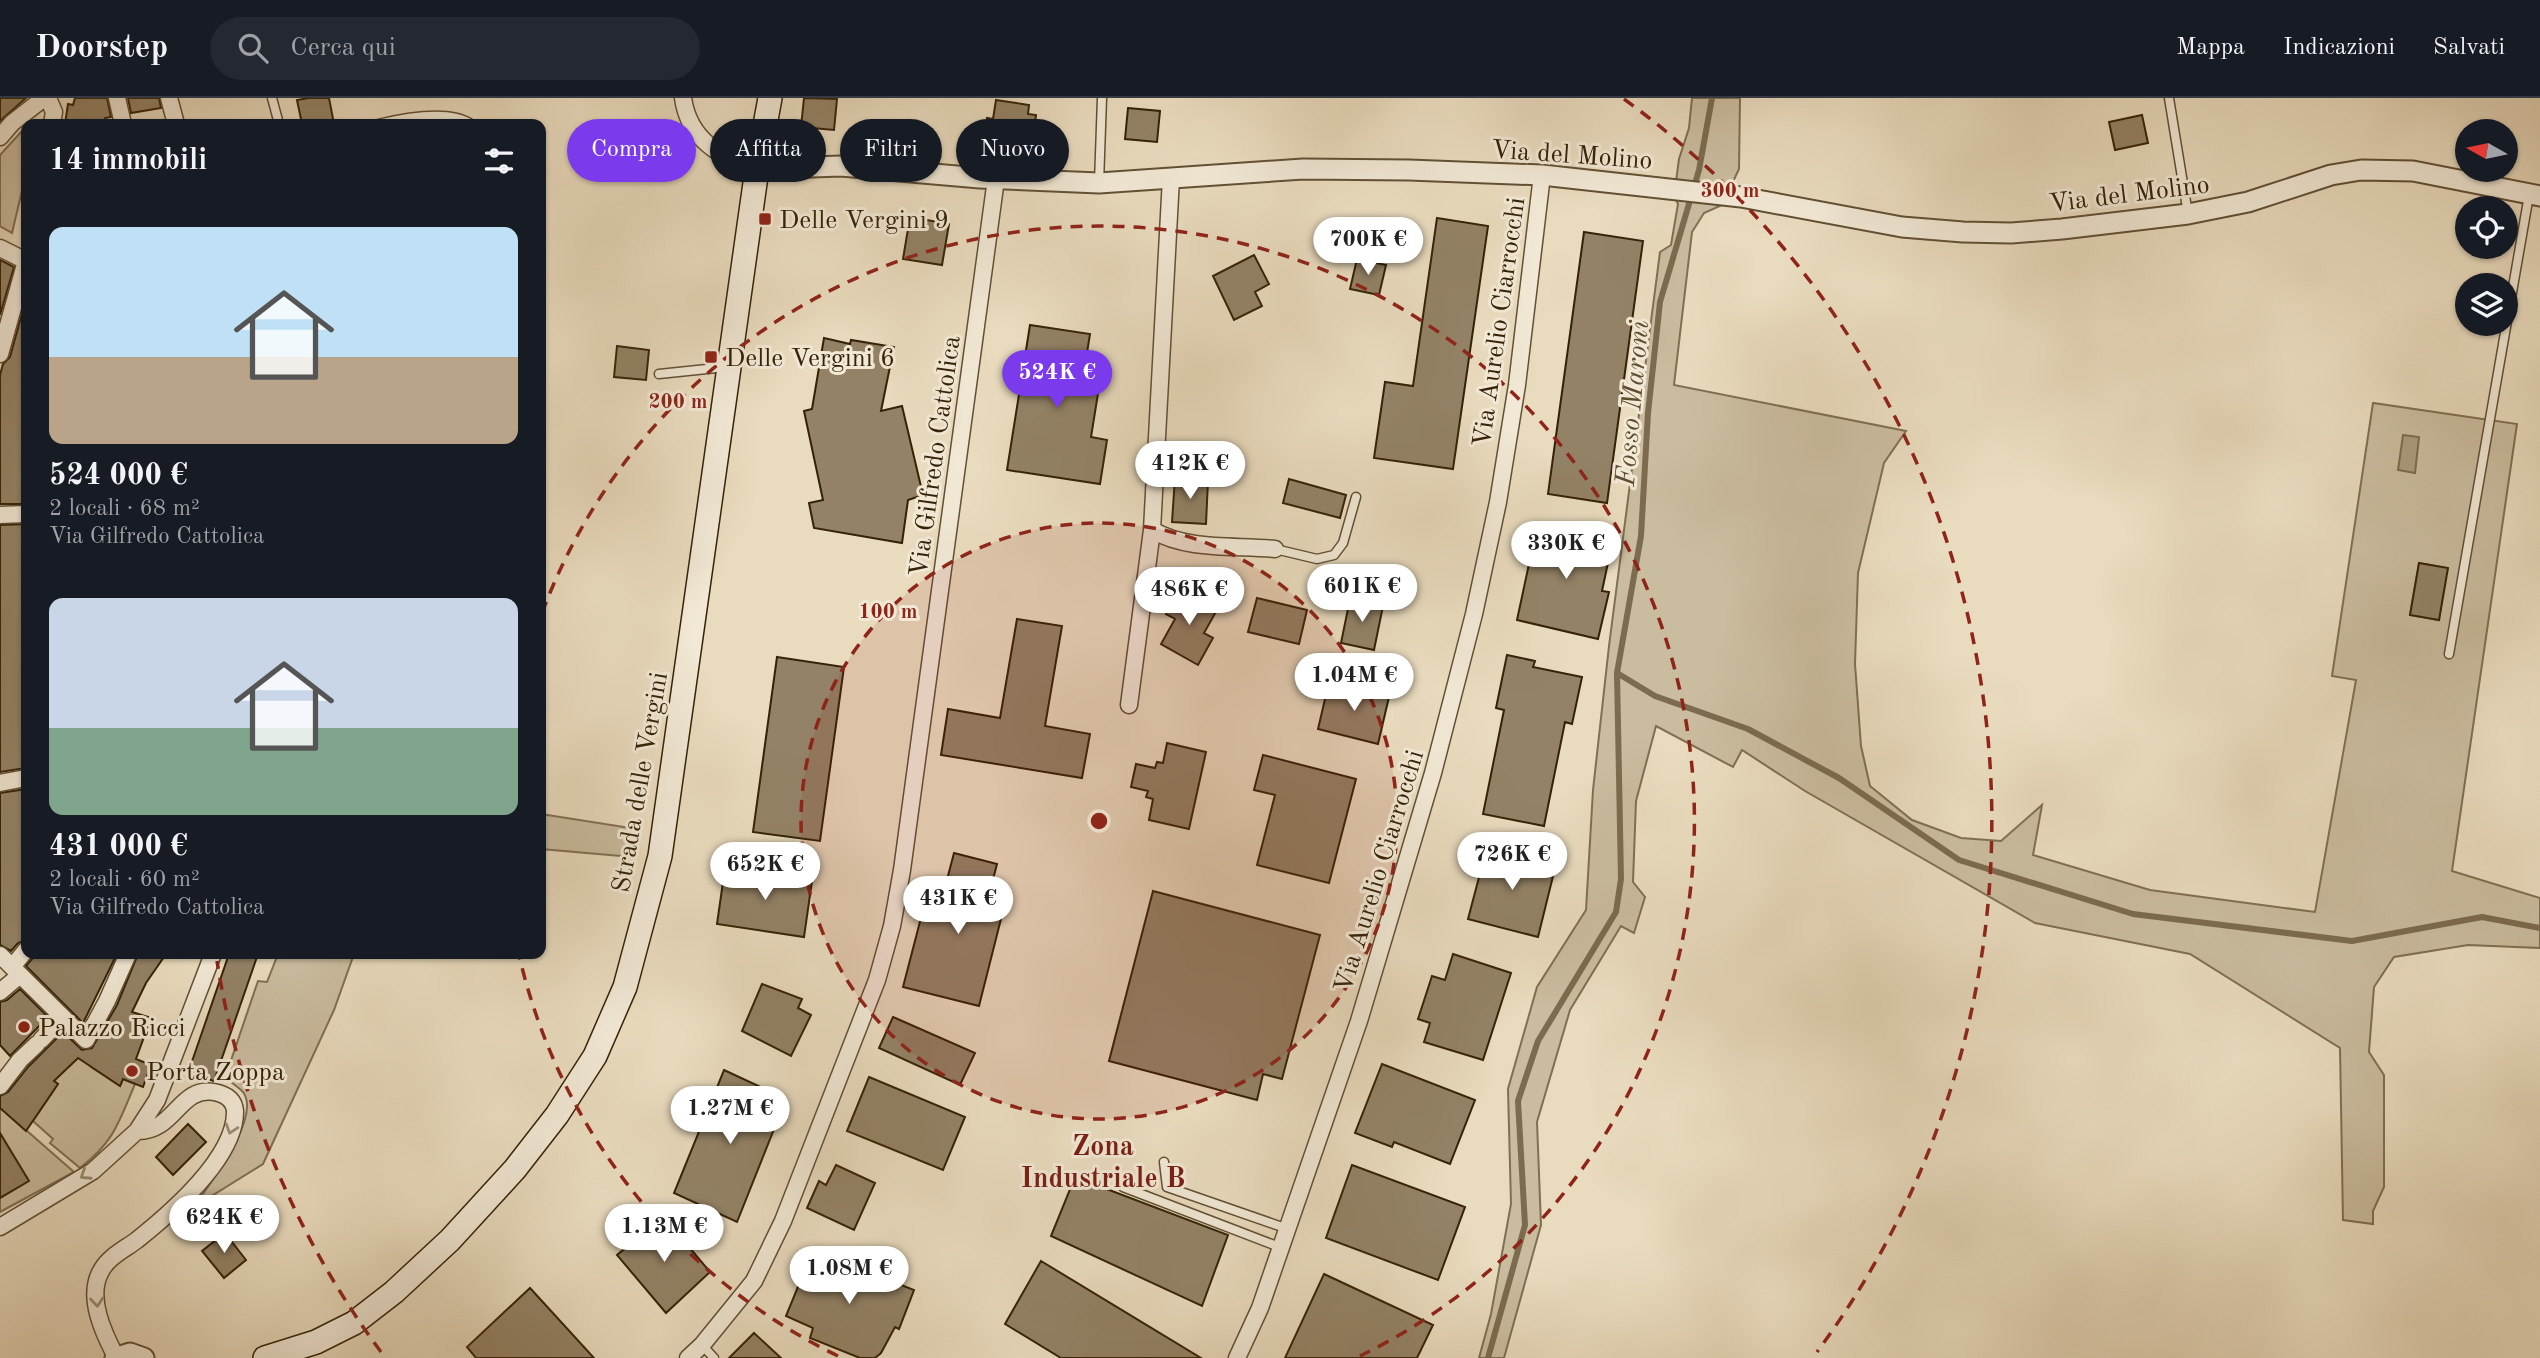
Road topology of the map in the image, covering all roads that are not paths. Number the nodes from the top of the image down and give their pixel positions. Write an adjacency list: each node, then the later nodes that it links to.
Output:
1 (46, 98): 9 (street); 16 (street)
2 (117, 98): 10 (street)
3 (169, 98): 11 (street)
4 (272, 98): 12 (lane)
5 (683, 98): 17 (street)
6 (770, 98): 15 (main road, Strada delle Vergini)
7 (1102, 98): 25 (lane)
8 (2169, 98): 27 (lane)
9 (53, 119)
10 (122, 119)
11 (175, 119)
12 (278, 119)
13 (406, 119): 14 (lane)
14 (463, 119)
15 (766, 119)
16 (0, 137)
17 (710, 146)
18 (826, 167): 19 (street, Via del Molino)
19 (956, 176)
20 (1542, 176): 21 (street, Via del Molino); 27 (street, Via del Molino); 53 (street, Via Aurelio Ciarrocchi)
21 (1171, 178): 25 (street, Via del Molino); 37 (street)
22 (755, 182): 32 (main road, Strada delle Vergini)
23 (996, 182): 55 (street, Via Gilfredo Cattolica)
24 (1069, 182): 25 (street, Via del Molino)
25 (1099, 183)
26 (2534, 195): 27 (street, Via del Molino); 39 (lane)
27 (2188, 214)
28 (0, 248): 29 (street)
29 (21, 258)
30 (19, 313): 31 (street)
31 (0, 354)
32 (729, 366): 33 (lane); 58 (main road, Strada delle Vergini)
33 (659, 374)
34 (1356, 497): 38 (lane)
35 (21, 514): 36 (street)
36 (0, 515)
37 (1152, 530): 38 (street); 40 (street)
38 (1275, 549)
39 (2449, 654)
40 (1129, 705)
41 (21, 779): 42 (street)
42 (0, 783)
43 (126, 959): 47 (street)
44 (211, 959): 49 (street)
45 (11, 965): 46 (street); 47 (street)
46 (0, 992)
47 (63, 1017): 48 (street)
48 (0, 1086)
49 (138, 1131): 52 (street, one-way to 52); 56 (street, one-way to 56)
50 (1164, 1163): 53 (lane)
51 (1122, 1186): 54 (lane)
52 (0, 1227)
53 (1288, 1229): 54 (street, Via Aurelio Ciarrocchi)
54 (1282, 1248): 61 (street, Via Aurelio Ciarrocchi)
55 (702, 1345): 59 (street, Via Gilfredo Cattolica); 60 (lane)
56 (116, 1358): 57 (street)
57 (144, 1358)
58 (265, 1358)
59 (688, 1358)
60 (714, 1358)
61 (1237, 1358)

